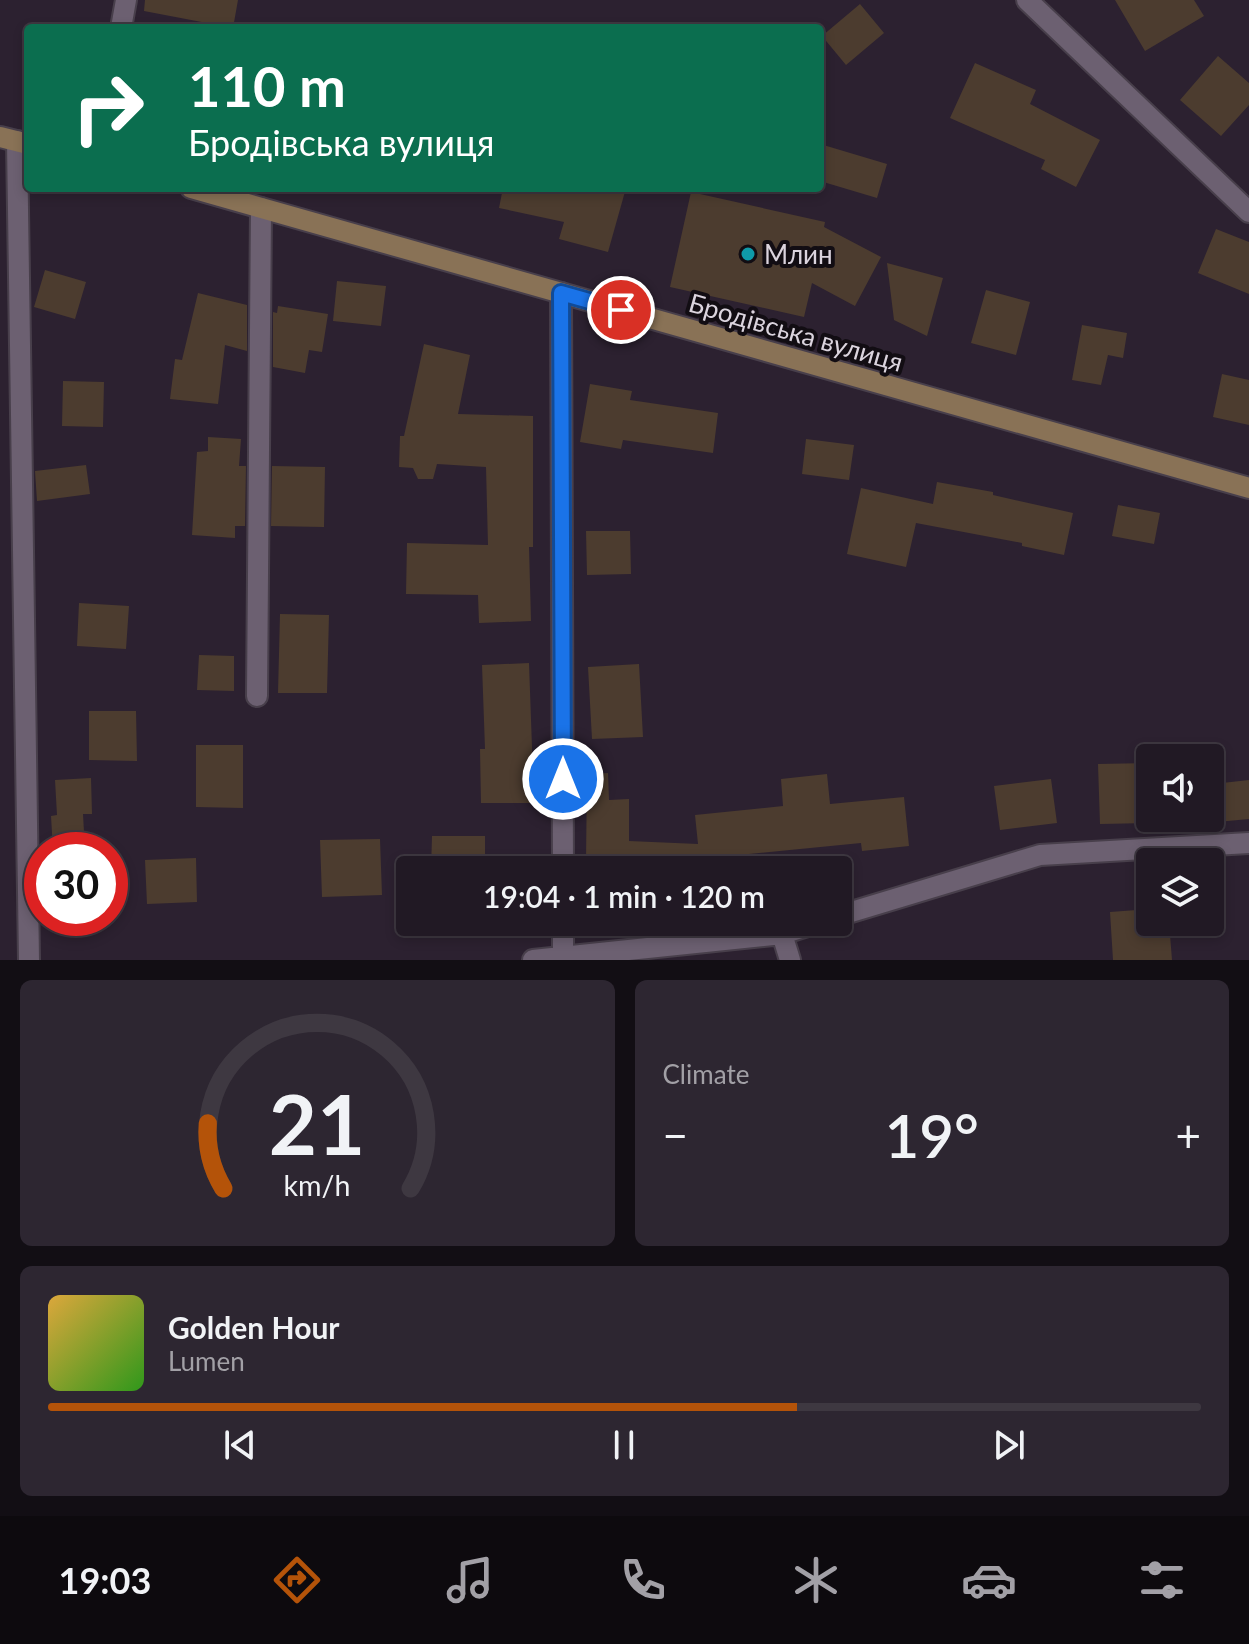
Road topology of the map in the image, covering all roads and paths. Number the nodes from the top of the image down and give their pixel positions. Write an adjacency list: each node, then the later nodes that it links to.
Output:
1 (126, 0): 3 (street)
2 (1027, 0): 7 (street)
3 (122, 24)
4 (15, 140): 18 (street)
5 (205, 192): 6 (street, Бродівська вулиця)
6 (261, 208): 8 (street, Бродівська вулиця); 10 (street)
7 (1249, 212)
8 (561, 293): 9 (street, Бродівська вулиця); 12 (street)
9 (1249, 488)
10 (257, 696)
11 (1249, 843): 13 (street)
12 (563, 856)
13 (852, 912)
14 (563, 936): 17 (street)
15 (763, 936): 17 (street)
16 (783, 936): 20 (street)
17 (563, 957): 19 (street)
18 (29, 960)
19 (533, 960)
20 (790, 960)

